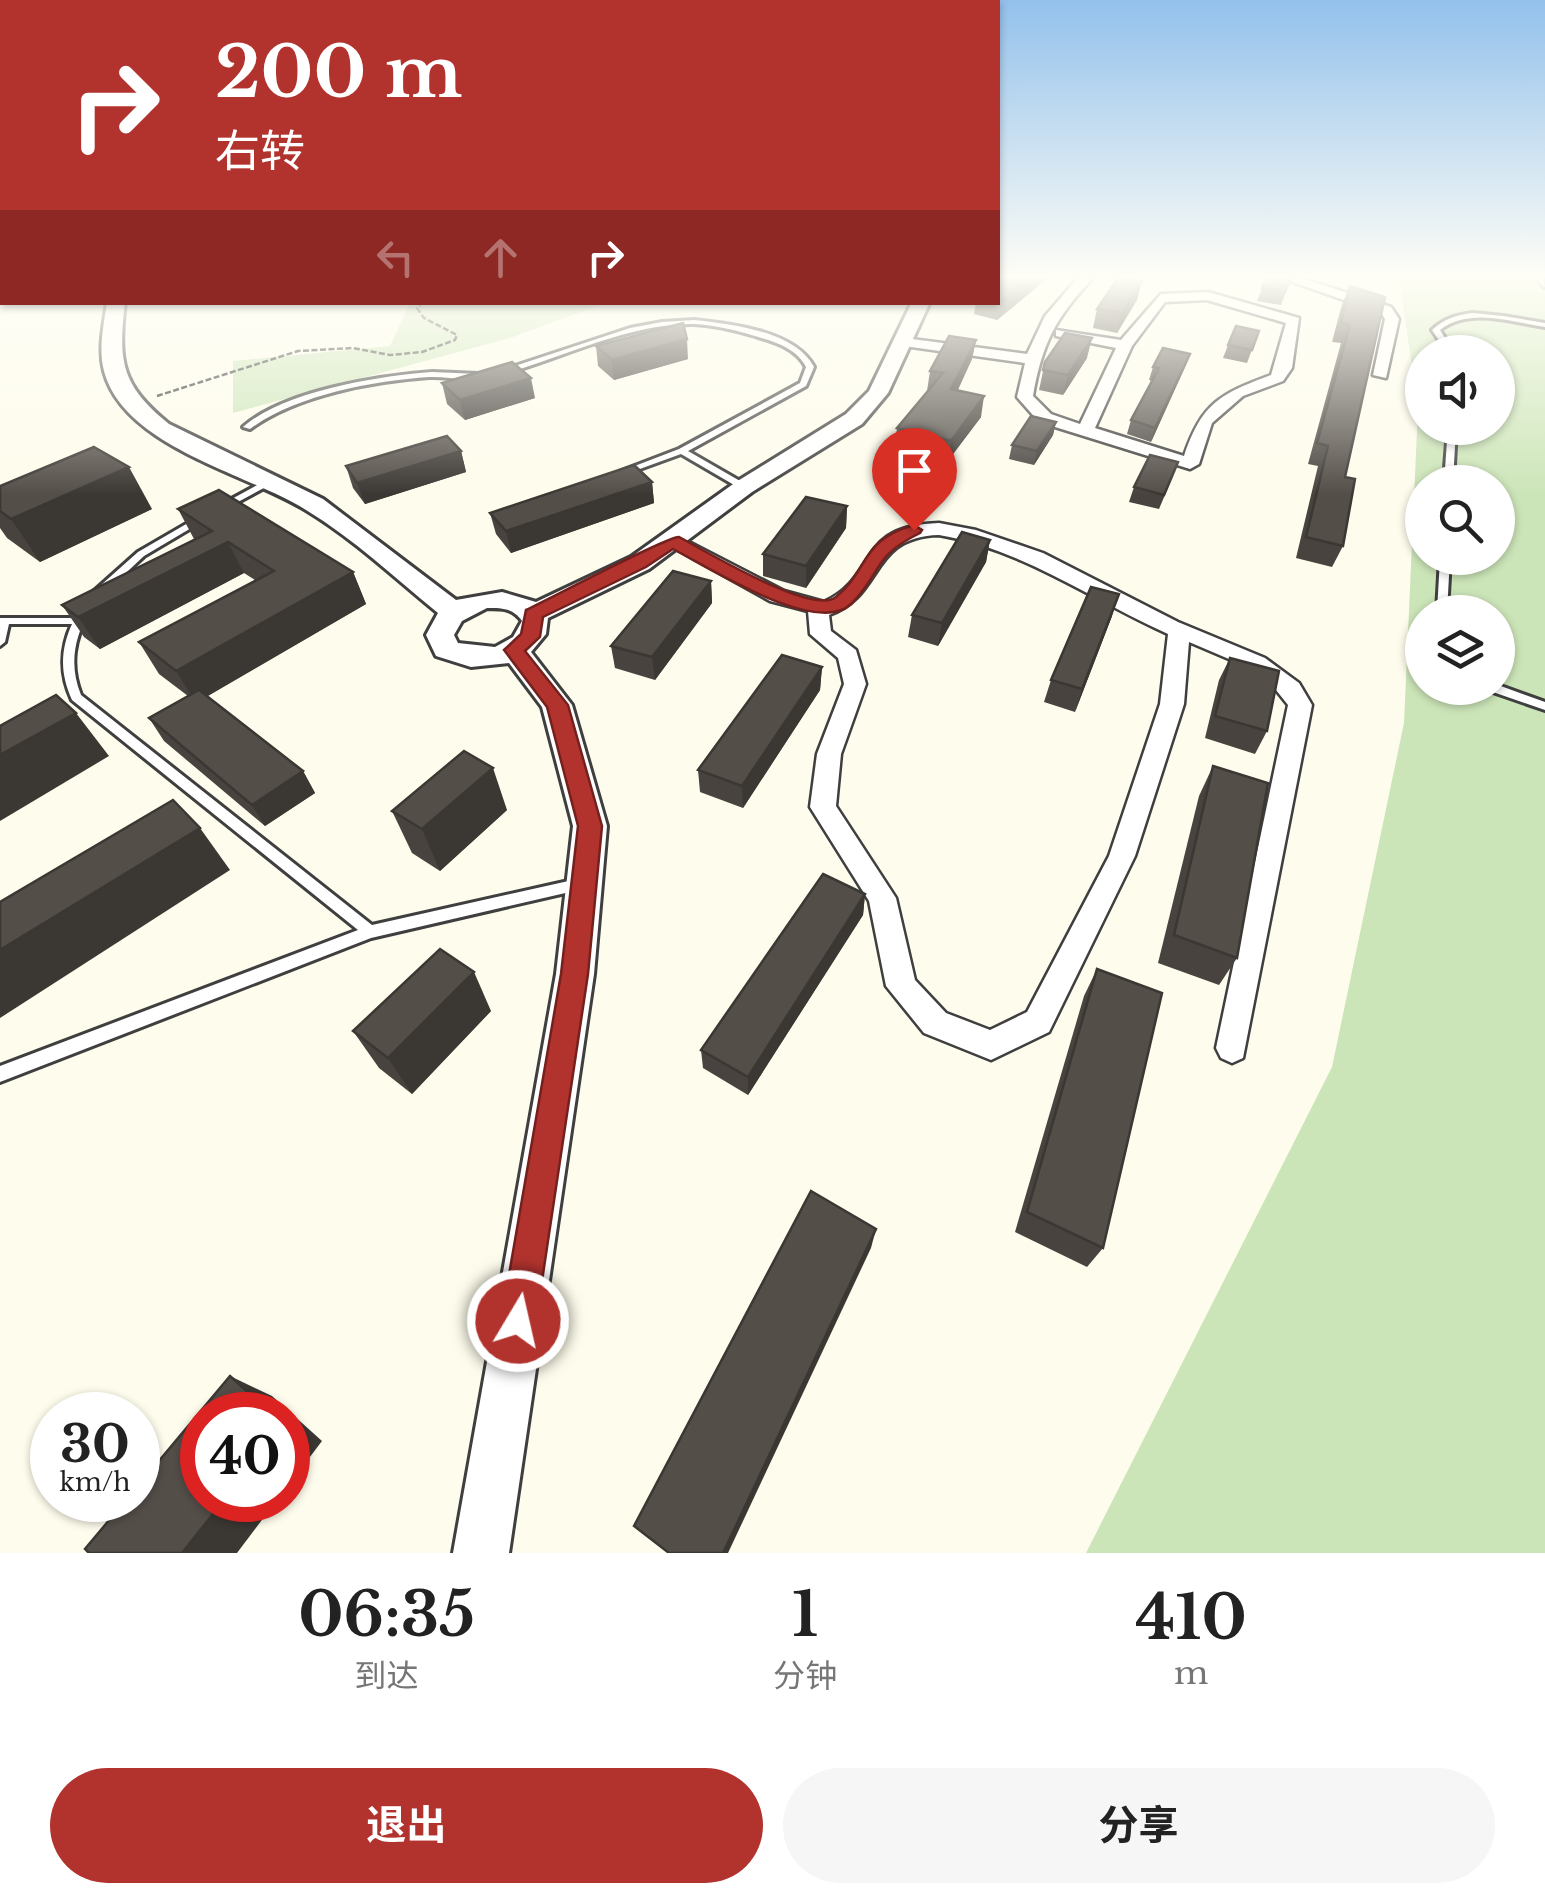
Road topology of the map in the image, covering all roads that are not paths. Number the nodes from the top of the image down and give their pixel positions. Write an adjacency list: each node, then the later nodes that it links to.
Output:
1 (112, 350): 16 (street)
2 (564, 350): 12 (lane)
3 (793, 350): 14 (lane)
4 (900, 350): 17 (street)
5 (967, 350): 10 (street)
6 (1035, 350): 10 (street)
7 (1122, 350): 13 (street)
8 (1288, 350): 13 (street)
9 (1386, 350): 11 (street)
10 (1031, 359): 13 (street)
11 (1381, 374)
12 (247, 428)
13 (1085, 431)
14 (682, 451): 15 (lane); 17 (lane)
15 (612, 475)
16 (272, 480): 20 (street); 22 (lane)
17 (744, 487): 18 (street)
18 (672, 541): 19 (street); 24 (street)
19 (818, 609): 23 (street); 23 (street)
20 (454, 612): 24 (street); 24 (street)
21 (2, 621): 22 (lane); 25 (lane)
22 (78, 621): 29 (lane)
23 (1179, 630): 30 (street)
24 (524, 632): 28 (street)
25 (0, 642)
26 (1515, 695): 27 (lane)
27 (1545, 706)
28 (584, 883): 29 (lane); 32 (street)
29 (370, 932): 31 (lane)
30 (1232, 1048)
31 (0, 1074)
32 (481, 1553)

